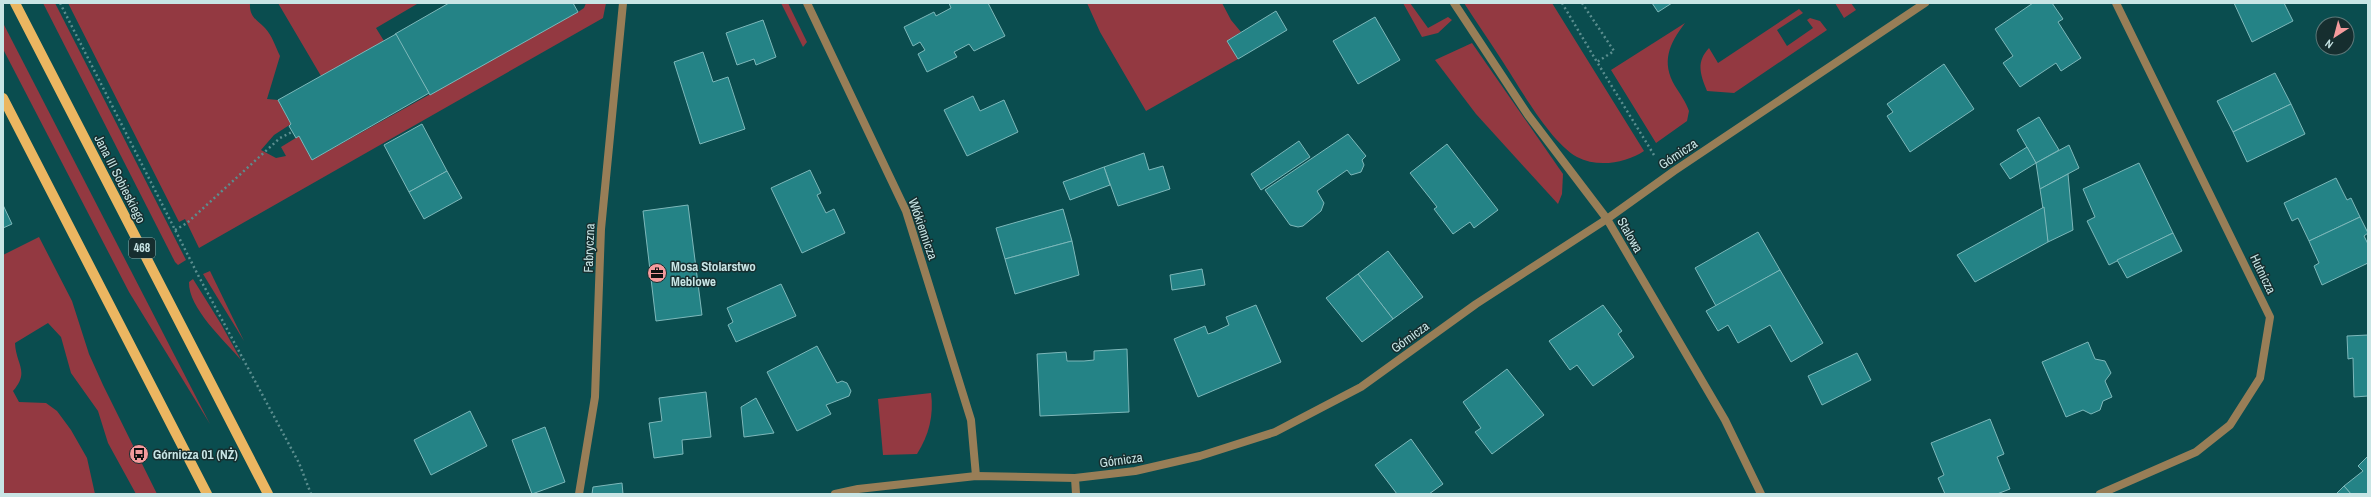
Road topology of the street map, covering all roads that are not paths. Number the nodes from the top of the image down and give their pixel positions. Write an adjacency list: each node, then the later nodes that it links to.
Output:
1 (15, 3): 12 (main road, Jana III Sobieskiego / 468)
2 (623, 3): 13 (street, Fabryczna)
3 (807, 3): 9 (street, Włókiennicza)
4 (1454, 3): 8 (street, Stalowa)
5 (1924, 3): 8 (street, Górnicza)
6 (2116, 3): 17 (street, Hutnicza)
7 (3, 98): 11 (main road)
8 (1607, 219): 10 (street, Górnicza); 16 (street, Stalowa)
9 (976, 476): 10 (street, Górnicza); 14 (street, Górnicza)
10 (1075, 478): 15 (street)
11 (207, 494)
12 (268, 494)
13 (579, 494)
14 (835, 494)
15 (1076, 494)
16 (1761, 494)
17 (2100, 494)

